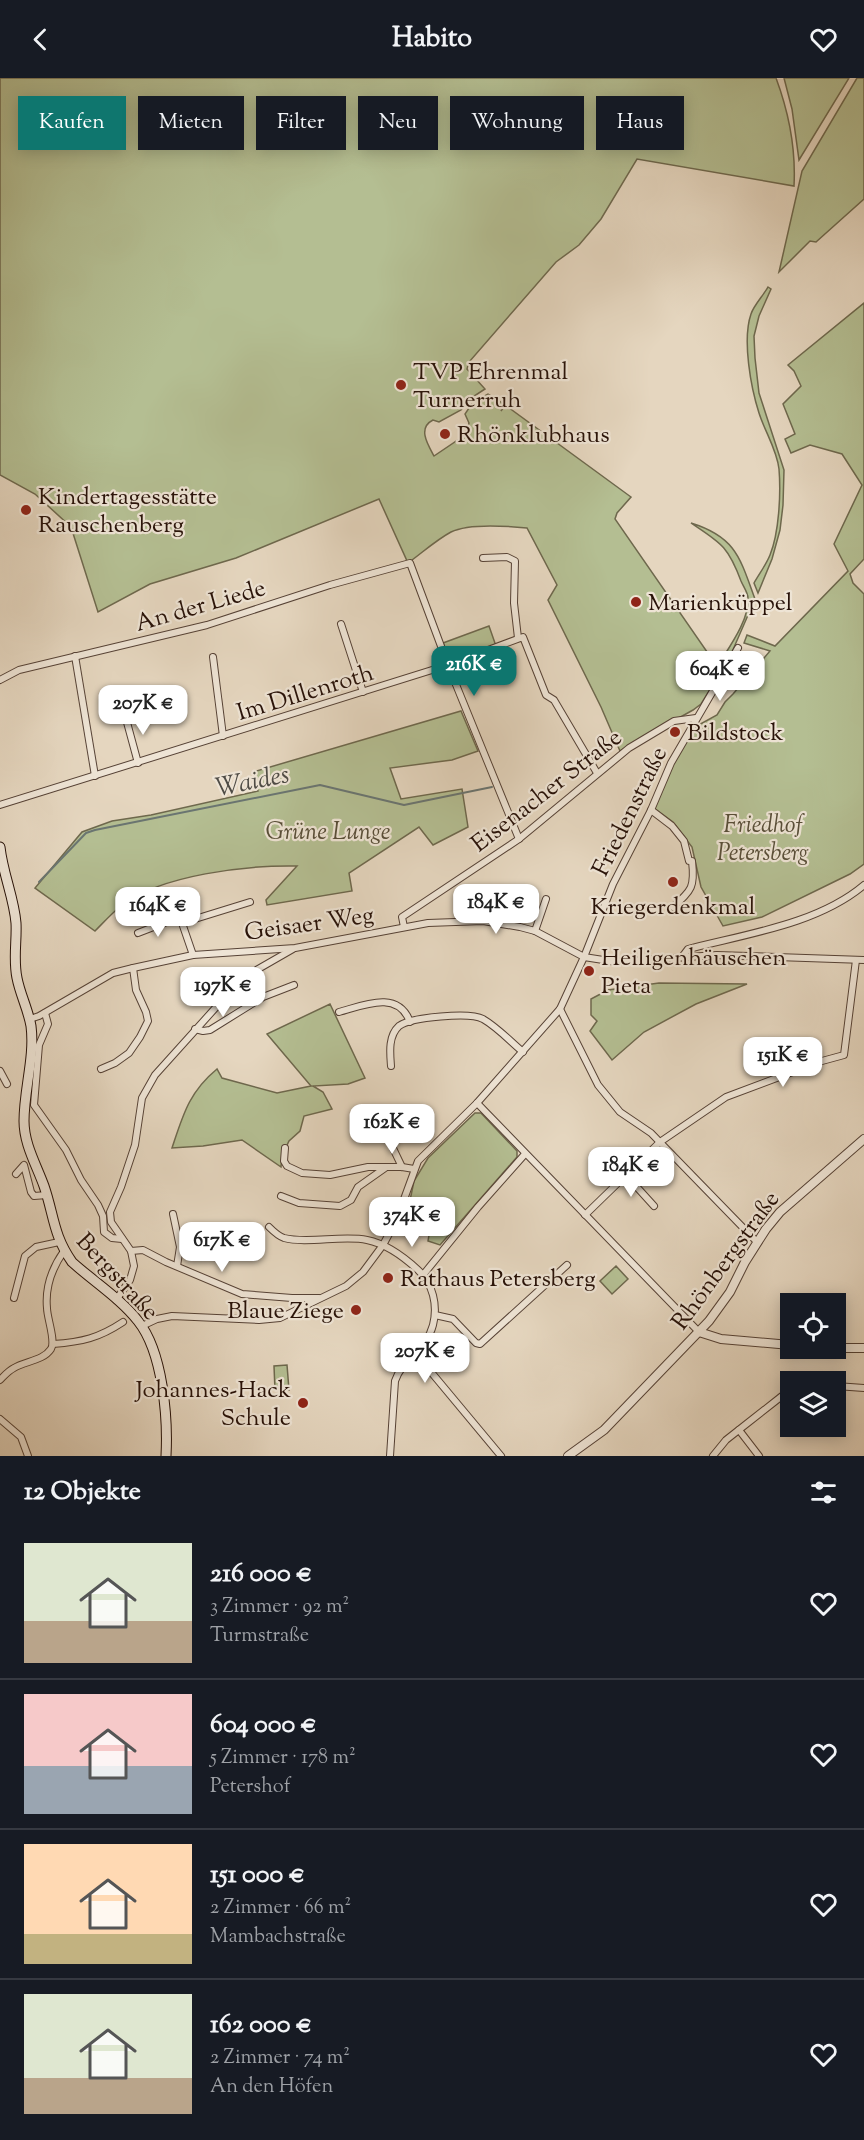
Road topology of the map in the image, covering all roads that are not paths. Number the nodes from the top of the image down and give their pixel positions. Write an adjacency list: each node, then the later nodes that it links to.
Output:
1 (483, 558): 3 (street)
2 (341, 624): 9 (street)
3 (518, 638): 7 (street); 14 (street)
4 (738, 648): 11 (street, Friedenstraße)
5 (75, 656): 7 (street, An der Liede); 8 (street, An der Liede); 15 (street)
6 (213, 657): 12 (street)
7 (448, 665): 9 (street, Im Dillenroth); 18 (street)
8 (0, 680)
9 (363, 692): 12 (street, Im Dillenroth)
10 (125, 715): 13 (street)
11 (696, 718): 14 (street, Eisenacher Straße); 17 (street, Friedenstraße)
12 (223, 736): 13 (street, Im Dillenroth)
13 (138, 763): 15 (street, Im Dillenroth)
14 (597, 773): 18 (street, Eisenacher Straße)
15 (95, 776): 16 (street, Im Dillenroth)
16 (0, 805)
17 (651, 810): 24 (street); 31 (street, Friedenstraße)
18 (519, 839): 26 (street, Eisenacher Straße)
19 (0, 847): 20 (main road, Bergstraße)
20 (1, 866): 40 (main road, Bergstraße)
21 (864, 885): 32 (street)
22 (546, 899): 27 (street)
23 (250, 902): 25 (street)
24 (673, 907)
25 (182, 923): 28 (street); 30 (street)
26 (404, 927): 27 (street, Geisaer Weg); 29 (street, Geisaer Weg)
27 (535, 932): 31 (street, Geisaer Weg)
28 (138, 933)
29 (295, 948): 30 (street, Geisaer Weg); 42 (street)
30 (193, 955): 35 (street, Geisaer Weg)
31 (584, 957): 32 (street, Geisaer Weg); 37 (street, Friedenstraße)
32 (682, 957): 33 (street, Geisaer Weg)
33 (856, 960): 34 (street, Geisaer Weg); 51 (street)
34 (864, 960)
35 (133, 968): 39 (street, Geisaer Weg); 45 (street)
36 (294, 985): 42 (street)
37 (560, 1009): 43 (street, Friedenstraße); 51 (street)
38 (339, 1012): 41 (street)
39 (45, 1013): 40 (street, Geisaer Weg); 65 (street)
40 (30, 1019): 59 (main road, Bergstraße)
41 (410, 1022): 43 (street); 44 (street)
42 (195, 1029): 65 (street)
43 (523, 1052): 48 (street, Friedenstraße)
44 (391, 1066)
45 (101, 1069)
46 (0, 1071): 47 (street)
47 (7, 1084)
48 (477, 1103): 53 (street); 56 (street, Friedenstraße)
49 (392, 1110): 55 (street)
50 (864, 1139): 67 (street, Rhönbergstraße)
51 (660, 1142): 58 (street); 67 (street)
52 (285, 1148): 54 (street)
53 (525, 1154): 63 (street); 73 (street)
54 (386, 1167): 55 (street); 60 (street)
55 (402, 1167): 56 (street)
56 (414, 1169): 68 (street, Friedenstraße)
57 (16, 1174): 59 (street)
58 (625, 1174): 61 (street); 63 (street)
59 (47, 1195): 66 (main road, Bergstraße)
60 (281, 1196)
61 (654, 1206)
62 (173, 1214): 72 (street)
63 (585, 1215): 80 (street)
64 (269, 1227): 68 (street)
65 (122, 1239): 70 (street)
66 (59, 1242): 69 (main road, Bergstraße); 74 (street)
67 (757, 1242): 80 (street, Rhönbergstraße)
68 (383, 1245): 73 (street); 75 (street, Friedenstraße)
69 (64, 1251): 76 (main road, Bergstraße); 81 (street)
70 (131, 1251): 72 (street); 76 (street)
71 (567, 1264): 77 (street)
72 (177, 1266): 75 (street)
73 (423, 1275): 77 (street)
74 (14, 1298)
75 (323, 1298): 79 (street, Friedenstraße)
76 (116, 1300): 79 (main road, Bergstraße)
77 (435, 1315): 85 (street)
78 (123, 1322): 81 (street)
79 (142, 1326): 93 (main road, Bergstraße)
80 (699, 1332): 82 (street); 96 (street, Rhönbergstraße)
81 (53, 1344): 86 (street)
82 (780, 1344)
83 (846, 1348): 84 (street)
84 (864, 1348)
85 (416, 1354): 94 (street); 95 (street)
86 (0, 1380)
87 (846, 1387): 88 (street)
88 (864, 1388)
89 (780, 1398): 91 (street)
90 (0, 1419): 92 (street)
91 (739, 1430): 97 (street); 98 (street)
92 (28, 1456)
93 (166, 1456)
94 (390, 1456)
95 (501, 1456)
96 (568, 1456)
97 (713, 1456)
98 (759, 1456)

